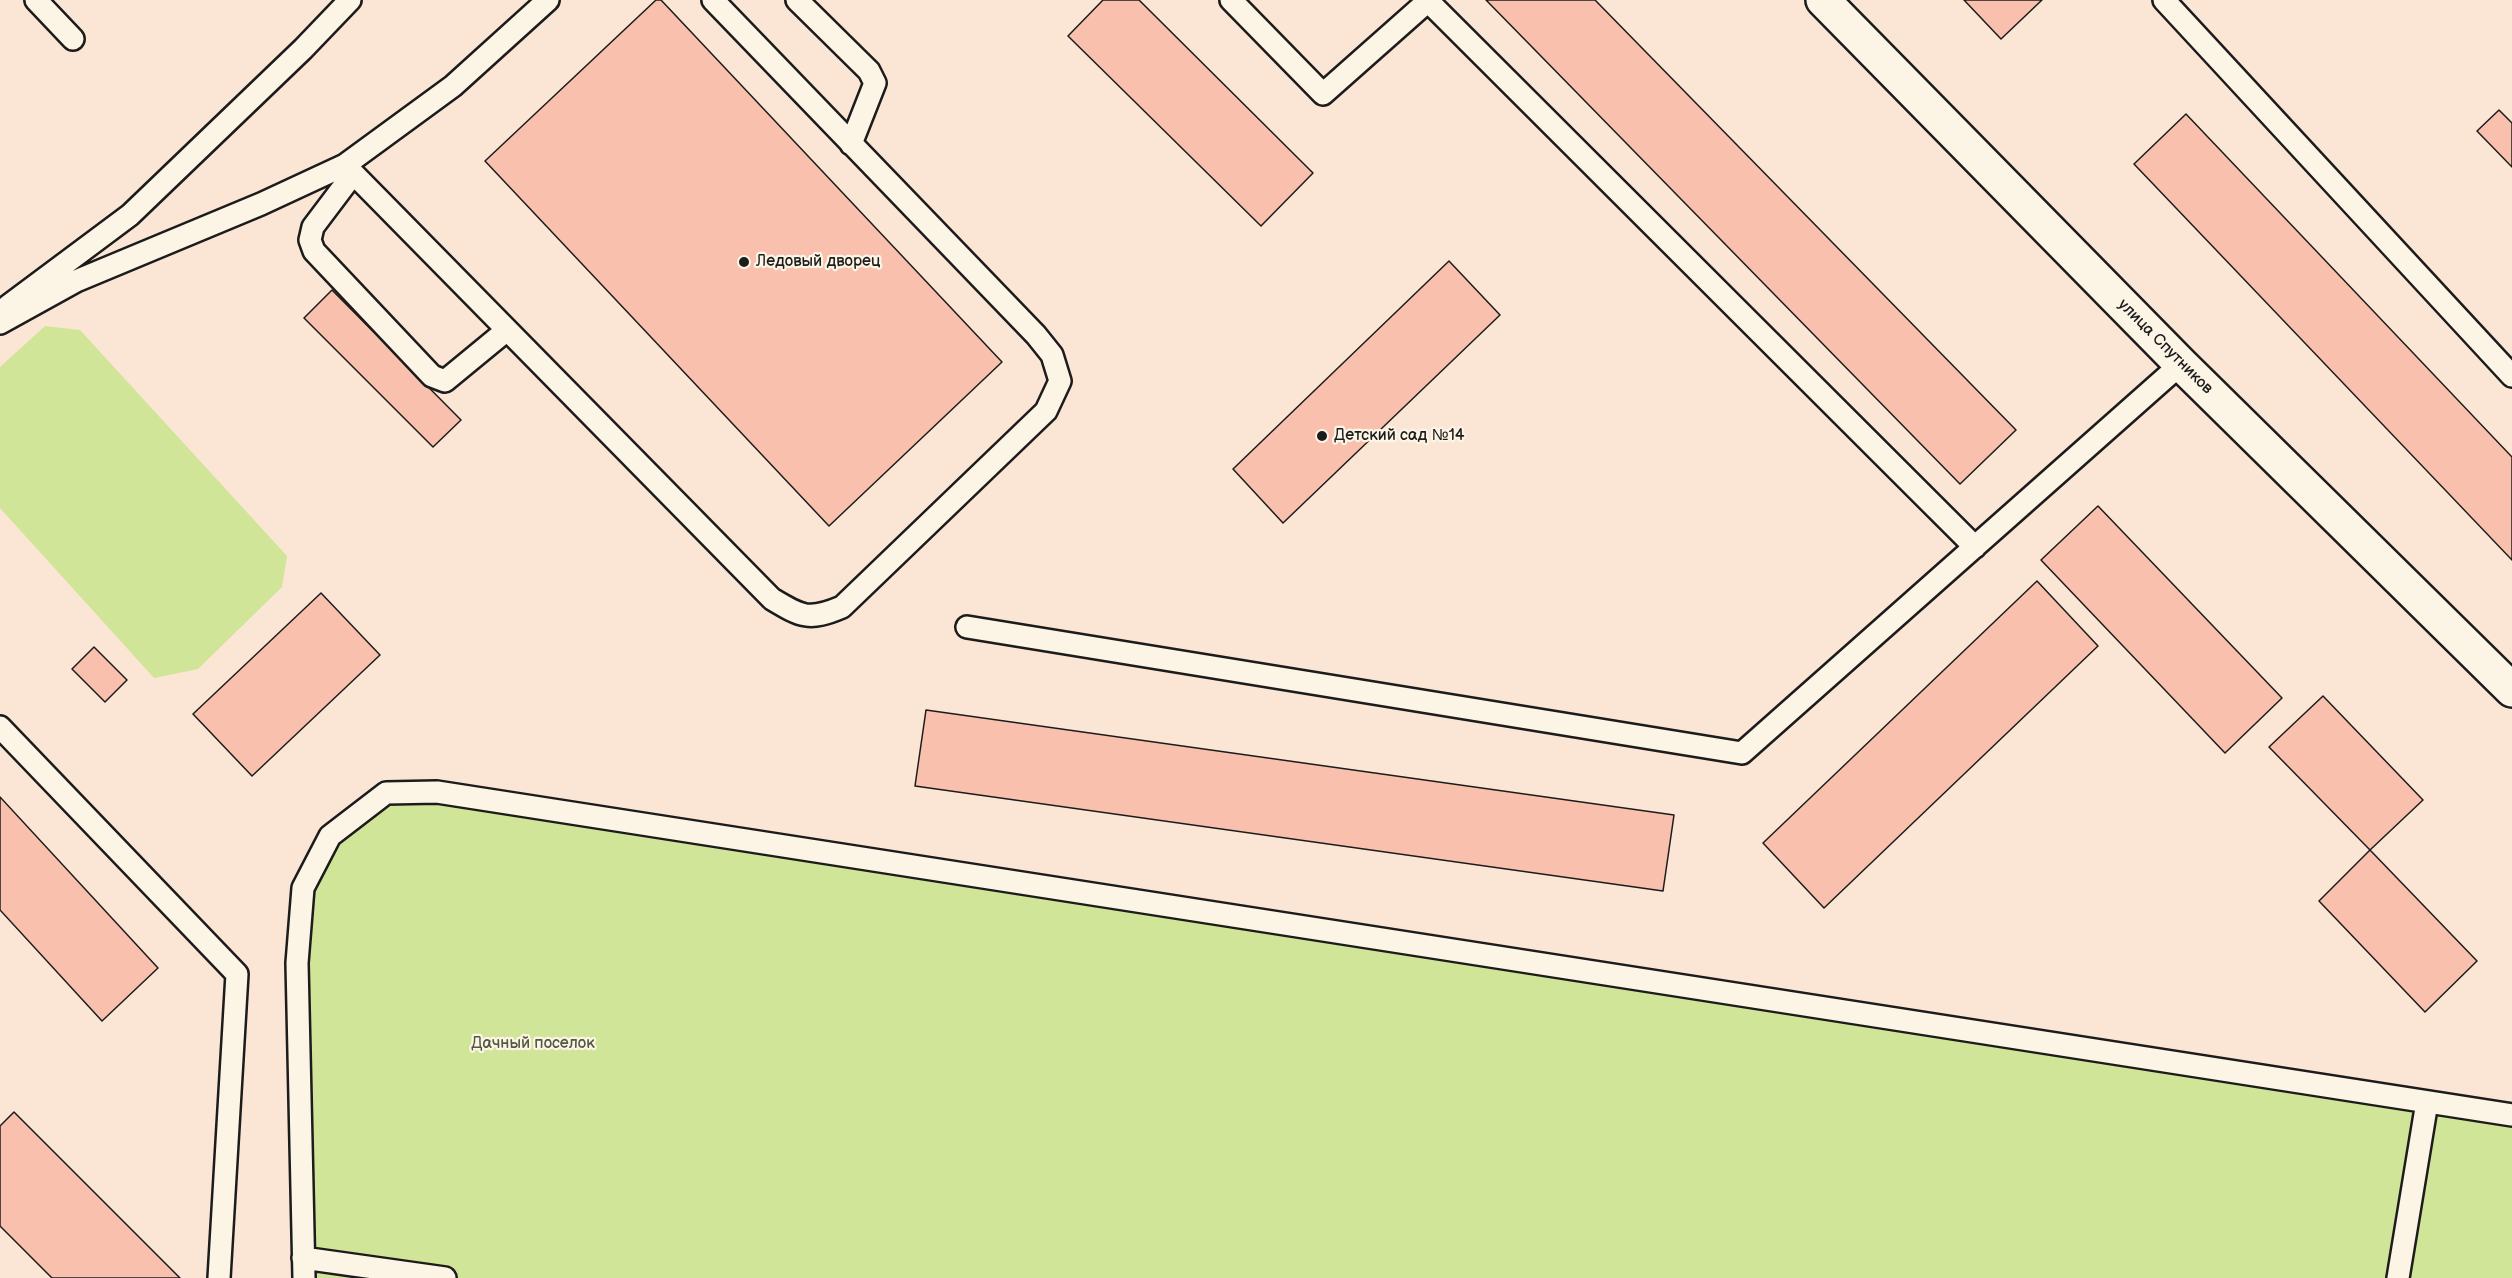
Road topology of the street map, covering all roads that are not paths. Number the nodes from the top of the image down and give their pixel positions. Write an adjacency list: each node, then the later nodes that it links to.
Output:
1 (36, 0): 10 (lane)
2 (351, 0): 13 (lane)
3 (548, 0): 12 (lane)
4 (713, 0): 11 (lane)
5 (797, 0): 11 (lane)
6 (1231, 0): 9 (lane)
7 (1823, 0): 16 (street, улица Спутников)
8 (2164, 0): 17 (lane)
9 (1427, 1): 18 (lane)
10 (73, 39)
11 (851, 144): 15 (lane)
12 (349, 170): 14 (lane); 15 (lane); 15 (lane)
13 (0, 312)
14 (0, 323)
15 (507, 330)
16 (2181, 364): 18 (lane); 20 (street, улица Спутников)
17 (2512, 376)
18 (1975, 547): 19 (lane)
19 (967, 627)
20 (2512, 690)
21 (0, 727): 25 (lane)
22 (2427, 1102): 23 (lane); 24 (lane); 27 (lane)
23 (2512, 1115)
24 (304, 1268): 26 (lane)
25 (219, 1278)
26 (445, 1278)
27 (2398, 1278)

